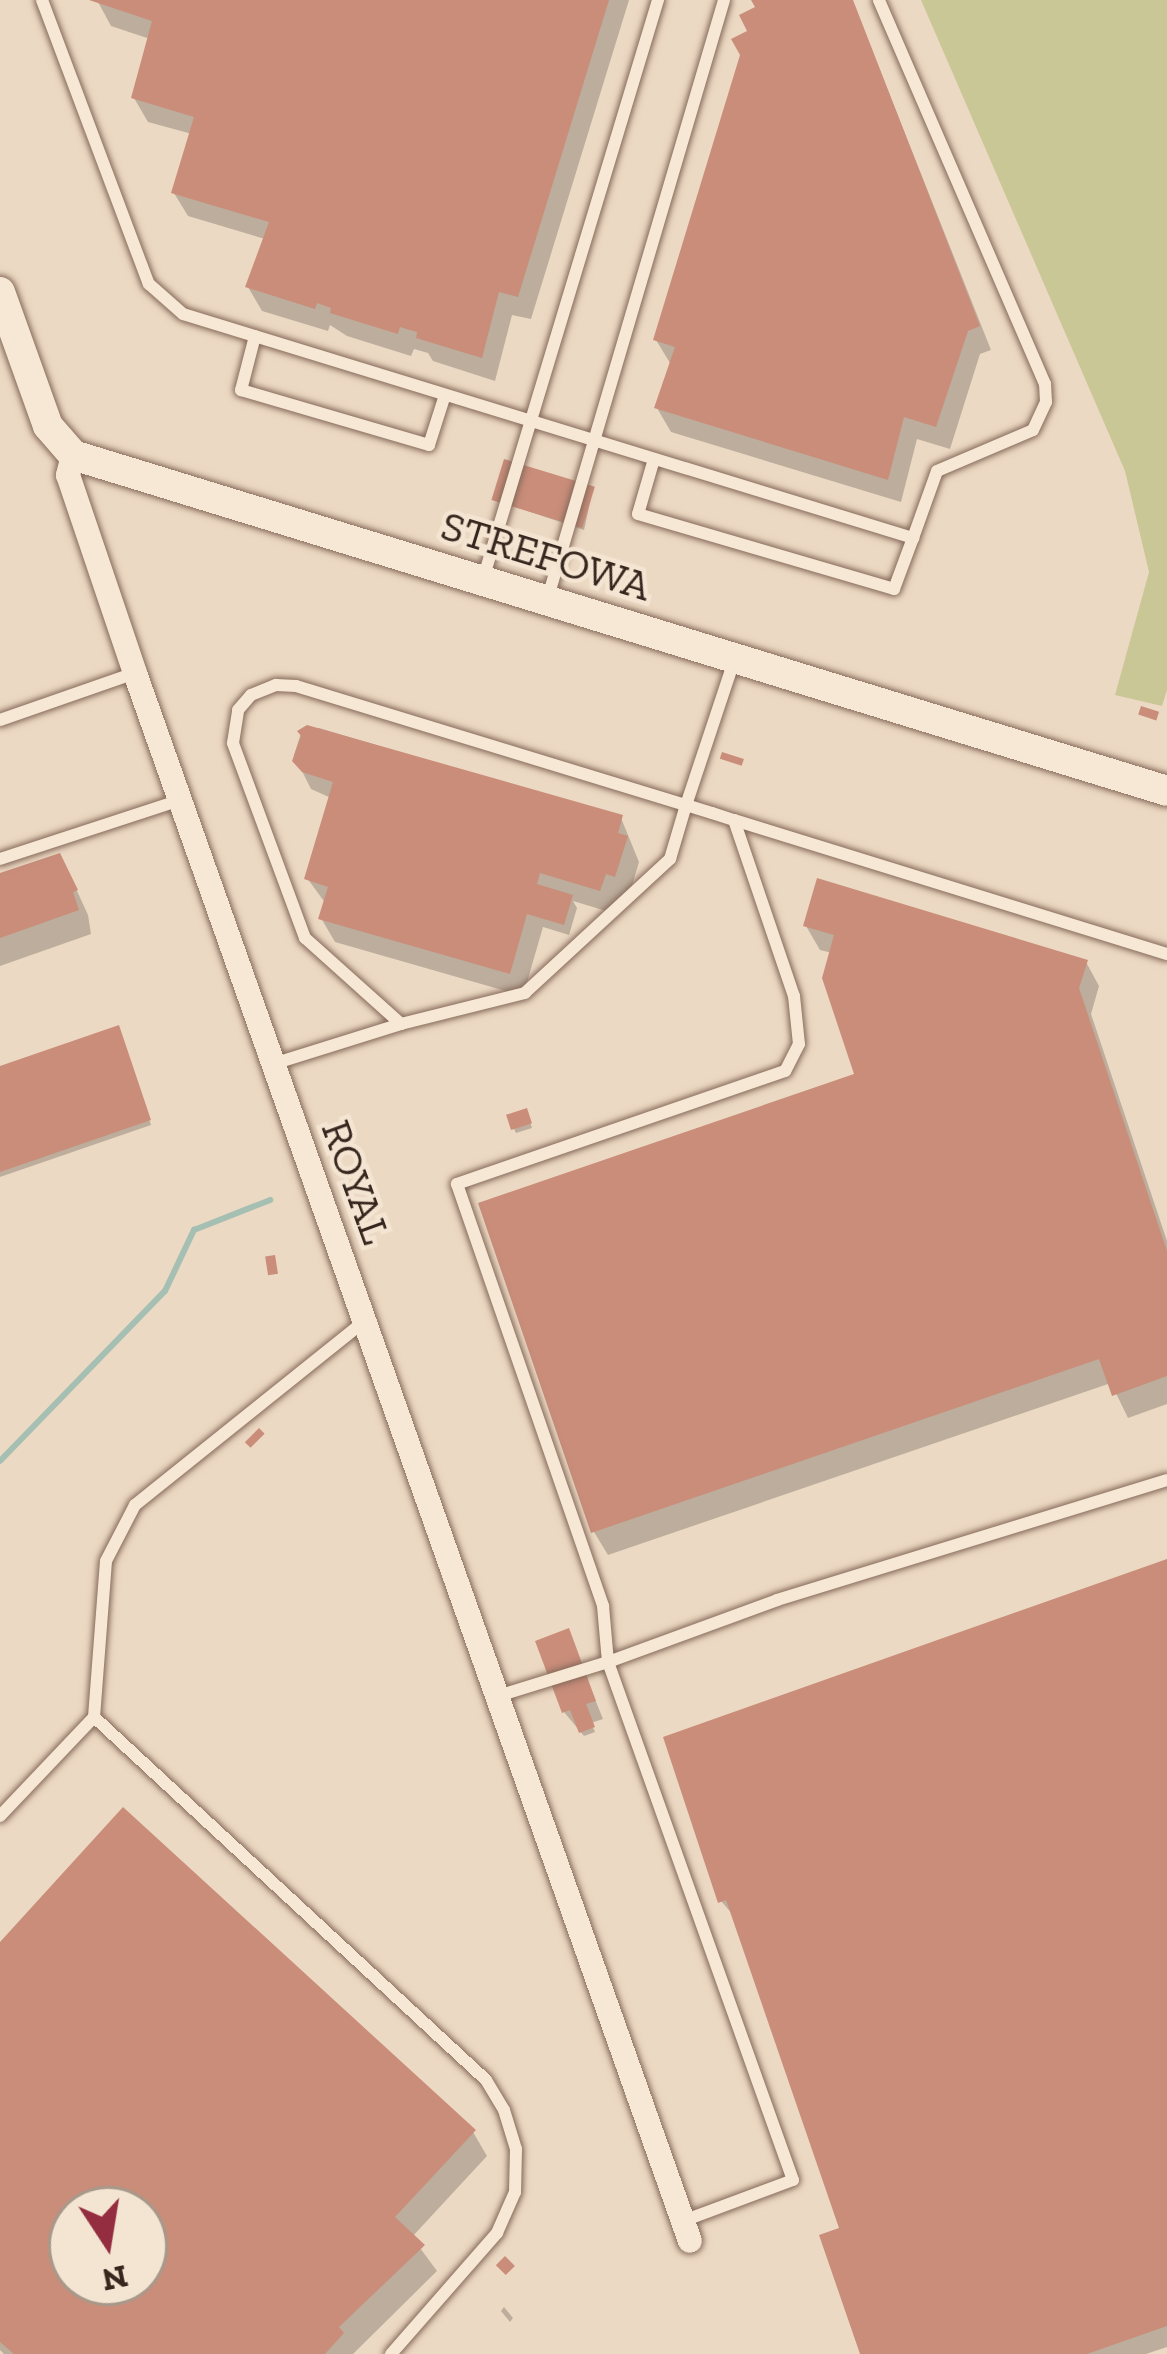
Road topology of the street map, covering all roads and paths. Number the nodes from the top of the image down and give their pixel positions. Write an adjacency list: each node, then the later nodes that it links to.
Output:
1 (43, 0): 6 (lane)
2 (658, 0): 8 (lane)
3 (724, 0): 9 (lane)
4 (879, 0): 12 (lane)
5 (0, 292): 10 (street)
6 (255, 337): 7 (lane); 7 (lane)
7 (445, 395): 8 (lane)
8 (531, 421): 9 (lane); 13 (lane)
9 (592, 440): 11 (lane); 14 (lane)
10 (73, 455): 13 (street, STREFOWA); 16 (street, ROYAL)
11 (654, 459): 12 (lane); 12 (lane)
12 (913, 538)
13 (482, 580): 14 (street, STREFOWA)
14 (547, 600): 15 (street, STREFOWA)
15 (735, 658): 18 (street, STREFOWA); 20 (lane)
16 (135, 673): 17 (lane); 19 (street, ROYAL)
17 (0, 720)
18 (1167, 791)
19 (180, 800): 22 (lane); 25 (street, ROYAL)
20 (686, 805): 21 (lane); 24 (lane); 24 (lane)
21 (734, 820): 23 (lane); 28 (lane)
22 (0, 859)
23 (1167, 954)
24 (401, 1024): 25 (lane)
25 (273, 1064): 26 (street, ROYAL)
26 (364, 1321): 29 (street, ROYAL); 30 (lane)
27 (1167, 1480): 28 (lane)
28 (608, 1662): 29 (lane); 32 (lane)
29 (497, 1696): 32 (street, ROYAL)
30 (94, 1717): 31 (lane); 33 (lane)
31 (0, 1816)
32 (686, 2231)
33 (391, 2354)

